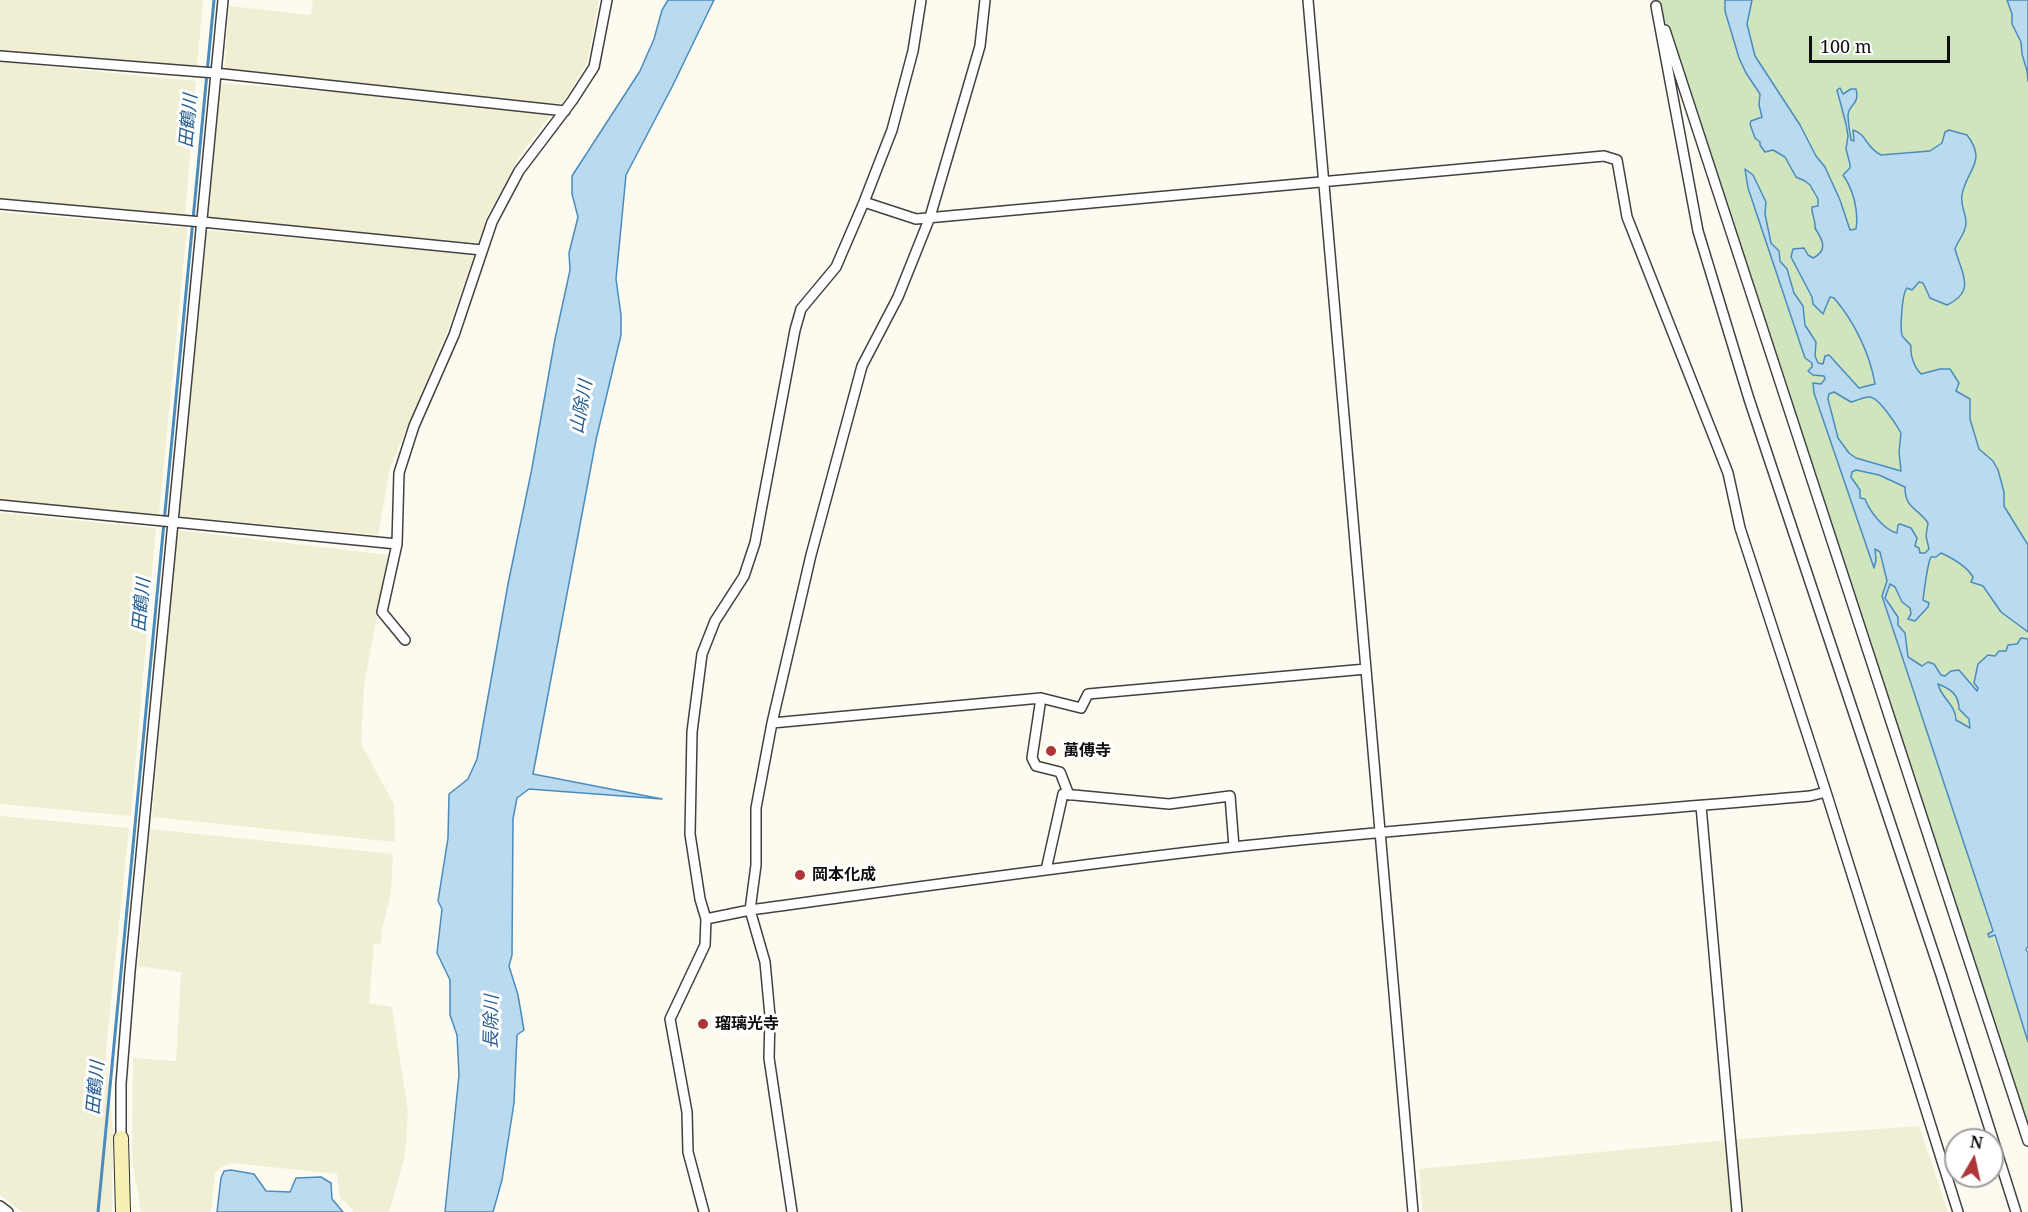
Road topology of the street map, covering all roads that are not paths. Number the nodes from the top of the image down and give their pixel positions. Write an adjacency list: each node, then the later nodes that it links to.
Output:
1 (223, 0): 8 (street)
2 (607, 0): 9 (street)
3 (921, 0): 11 (street)
4 (985, 0): 13 (street)
5 (1308, 0): 10 (street)
6 (1655, 3): 32 (street); 41 (street)
7 (0, 56): 8 (street)
8 (214, 73): 9 (street); 14 (street)
9 (565, 111): 15 (street)
10 (1324, 182): 13 (street); 20 (street); 23 (street)
11 (864, 202): 13 (street); 30 (street)
12 (0, 204): 14 (street)
13 (930, 218): 22 (street)
14 (196, 221): 15 (street); 17 (street)
15 (482, 250): 18 (street)
16 (0, 505): 17 (street)
17 (167, 521): 18 (street); 31 (street)
18 (397, 544): 19 (street)
19 (405, 640)
20 (1366, 669): 21 (street); 26 (street)
21 (1041, 698): 22 (street); 24 (street)
22 (772, 723): 29 (street)
23 (1826, 792): 25 (street); 40 (street)
24 (1069, 795): 27 (street); 28 (street)
25 (1701, 806): 26 (street); 39 (street)
26 (1380, 832): 27 (street); 38 (street)
27 (1234, 847): 28 (street)
28 (1046, 870): 29 (street)
29 (750, 910): 30 (street); 37 (street)
30 (706, 919): 36 (street)
31 (122, 1138): 35 (street)
32 (2028, 1141)
33 (0, 1206): 34 (street)
34 (8, 1212)
35 (123, 1212)
36 (704, 1212)
37 (792, 1212)
38 (1413, 1212)
39 (1737, 1212)
40 (1958, 1212)
41 (2016, 1212)

